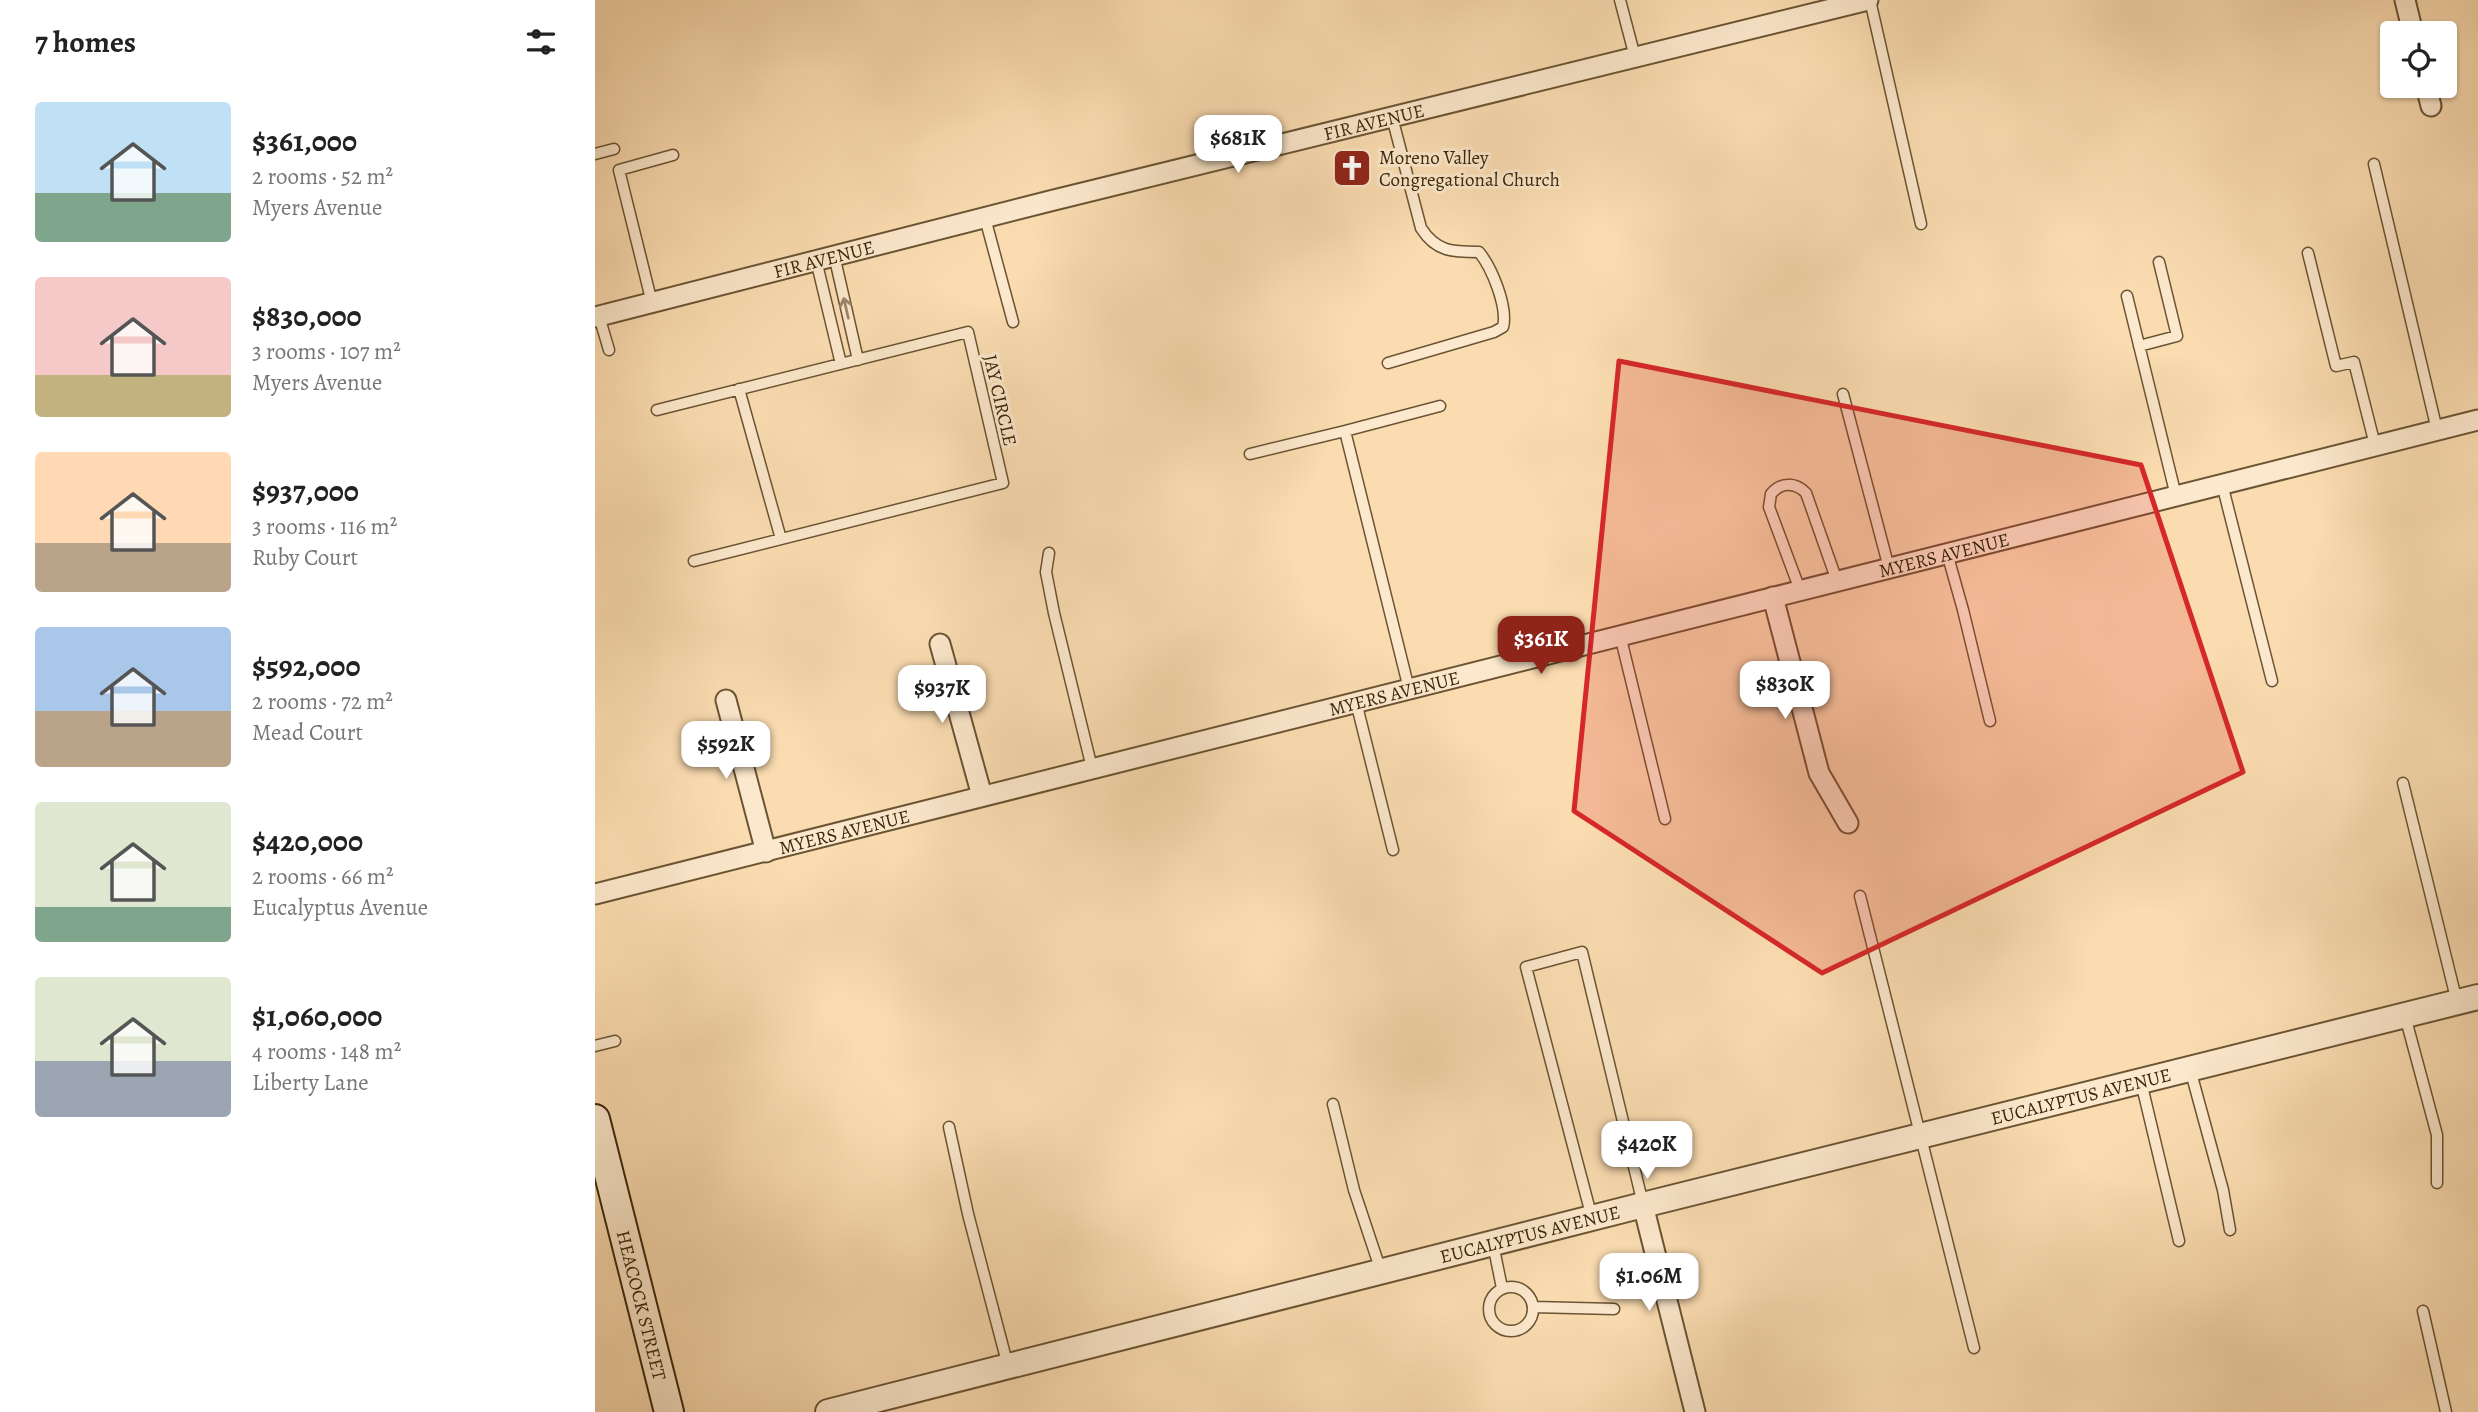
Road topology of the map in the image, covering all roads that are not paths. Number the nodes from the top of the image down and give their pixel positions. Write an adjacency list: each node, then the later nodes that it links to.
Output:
1 (1621, 0): 5 (lane)
2 (1869, 0): 5 (street, FIR AVENUE); 14 (lane)
3 (2405, 0): 4 (street)
4 (2410, 21)
5 (1635, 57): 8 (street, FIR AVENUE)
6 (2429, 98): 7 (street)
7 (2431, 106)
8 (1392, 117): 13 (street, FIR AVENUE); 25 (lane)
9 (614, 149): 10 (lane)
10 (595, 154)
11 (673, 155): 19 (lane)
12 (2374, 164): 32 (lane)
13 (985, 218): 16 (street, FIR AVENUE); 21 (lane)
14 (1921, 224)
15 (2308, 253): 34 (lane)
16 (825, 257): 19 (street, FIR AVENUE); 24 (lane, one-way to 16); 26 (lane)
17 (2159, 262): 22 (lane)
18 (2127, 296): 22 (lane)
19 (652, 303): 20 (street, FIR AVENUE)
20 (597, 317): 23 (lane)
21 (1013, 322)
22 (2139, 346): 37 (lane)
23 (609, 350)
24 (858, 360): 26 (lane, JAY CIRCLE); 38 (lane, JAY CIRCLE)
25 (1388, 363)
26 (841, 364): 27 (lane, JAY CIRCLE)
27 (739, 389): 30 (lane, JAY CIRCLE); 38 (lane)
28 (1843, 394): 42 (lane)
29 (1440, 406): 33 (lane)
30 (657, 410)
31 (2478, 419): 32 (street, MYERS AVENUE)
32 (2437, 430): 34 (street, MYERS AVENUE)
33 (1345, 431): 35 (lane); 49 (lane)
34 (2375, 445): 36 (street, MYERS AVENUE)
35 (1250, 454)
36 (2222, 484): 37 (street, MYERS AVENUE); 48 (lane)
37 (2176, 496): 40 (street, MYERS AVENUE)
38 (782, 539): 41 (lane, JAY CIRCLE)
39 (1049, 553): 53 (lane)
40 (1947, 553): 42 (street, MYERS AVENUE); 52 (lane)
41 (694, 561)
42 (1889, 568): 43 (street, MYERS AVENUE)
43 (1836, 581): 44 (street, MYERS AVENUE); 44 (lane)
44 (1800, 590): 45 (street, MYERS AVENUE)
45 (1773, 597): 46 (street, MYERS AVENUE); 57 (street)
46 (1620, 635): 49 (street, MYERS AVENUE); 56 (lane)
47 (940, 644): 55 (street)
48 (2272, 681)
49 (1409, 689): 51 (street, MYERS AVENUE)
50 (726, 700): 59 (street)
51 (1356, 702): 53 (street, MYERS AVENUE); 58 (lane)
52 (1990, 721)
53 (1091, 768): 55 (street, MYERS AVENUE)
54 (2403, 783): 62 (lane)
55 (982, 796): 59 (street, MYERS AVENUE)
56 (1665, 819)
57 (1848, 823)
58 (1392, 850)
59 (766, 852): 60 (street, MYERS AVENUE)
60 (595, 894)
61 (1860, 896): 71 (lane)
62 (2467, 1000): 63 (street, EUCALYPTUS AVENUE)
63 (2405, 1015): 66 (street, EUCALYPTUS AVENUE); 73 (lane)
64 (615, 1041): 65 (lane)
65 (595, 1046)
66 (2190, 1069): 67 (street, EUCALYPTUS AVENUE); 76 (lane)
67 (2141, 1081): 71 (street, EUCALYPTUS AVENUE); 77 (lane)
68 (1333, 1104): 79 (lane)
69 (595, 1119): 72 (main road, HEACOCK STREET)
70 (949, 1127): 85 (lane)
71 (1921, 1136): 74 (street, EUCALYPTUS AVENUE); 84 (lane)
72 (600, 1159): 87 (main road, HEACOCK STREET)
73 (2437, 1184)
74 (1643, 1205): 75 (street, EUCALYPTUS AVENUE); 75 (lane); 88 (street)
75 (1592, 1218): 78 (street, EUCALYPTUS AVENUE)
76 (2230, 1230)
77 (2179, 1241)
78 (1493, 1243): 79 (street, EUCALYPTUS AVENUE); 80 (lane)
79 (1381, 1272): 85 (street, EUCALYPTUS AVENUE)
80 (1502, 1288): 81 (lane); 81 (lane)
81 (1533, 1307): 82 (lane)
82 (1613, 1309)
83 (2423, 1311): 89 (lane)
84 (1974, 1348)
85 (1008, 1366): 86 (street, EUCALYPTUS AVENUE)
86 (835, 1411)
87 (669, 1412)
88 (1695, 1412)
89 (2446, 1412)

